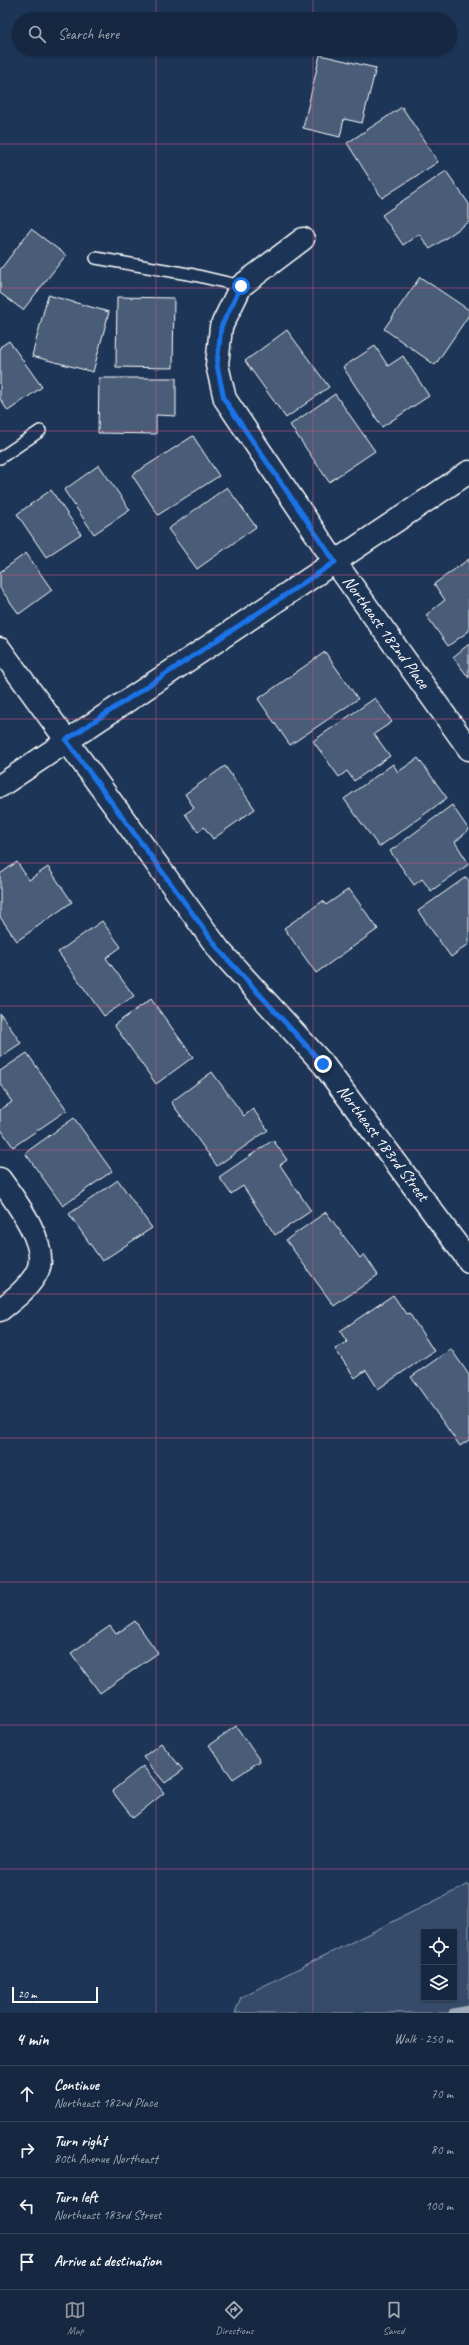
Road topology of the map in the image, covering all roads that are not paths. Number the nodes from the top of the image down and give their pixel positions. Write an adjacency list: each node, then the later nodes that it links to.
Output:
1 (303, 239): 3 (street, Northeast 182nd Place)
2 (96, 258): 3 (lane)
3 (241, 286): 7 (street, Northeast 182nd Place)
4 (40, 431): 5 (lane)
5 (0, 458)
6 (469, 472): 7 (street)
7 (335, 562): 9 (street); 10 (street, Northeast 182nd Place)
8 (0, 649): 9 (street, Northeast 183rd Street)
9 (66, 740): 11 (street); 13 (street, Northeast 183rd Street)
10 (469, 749)
11 (0, 786)
12 (0, 1179): 14 (street)
13 (469, 1261)
14 (0, 1310)

